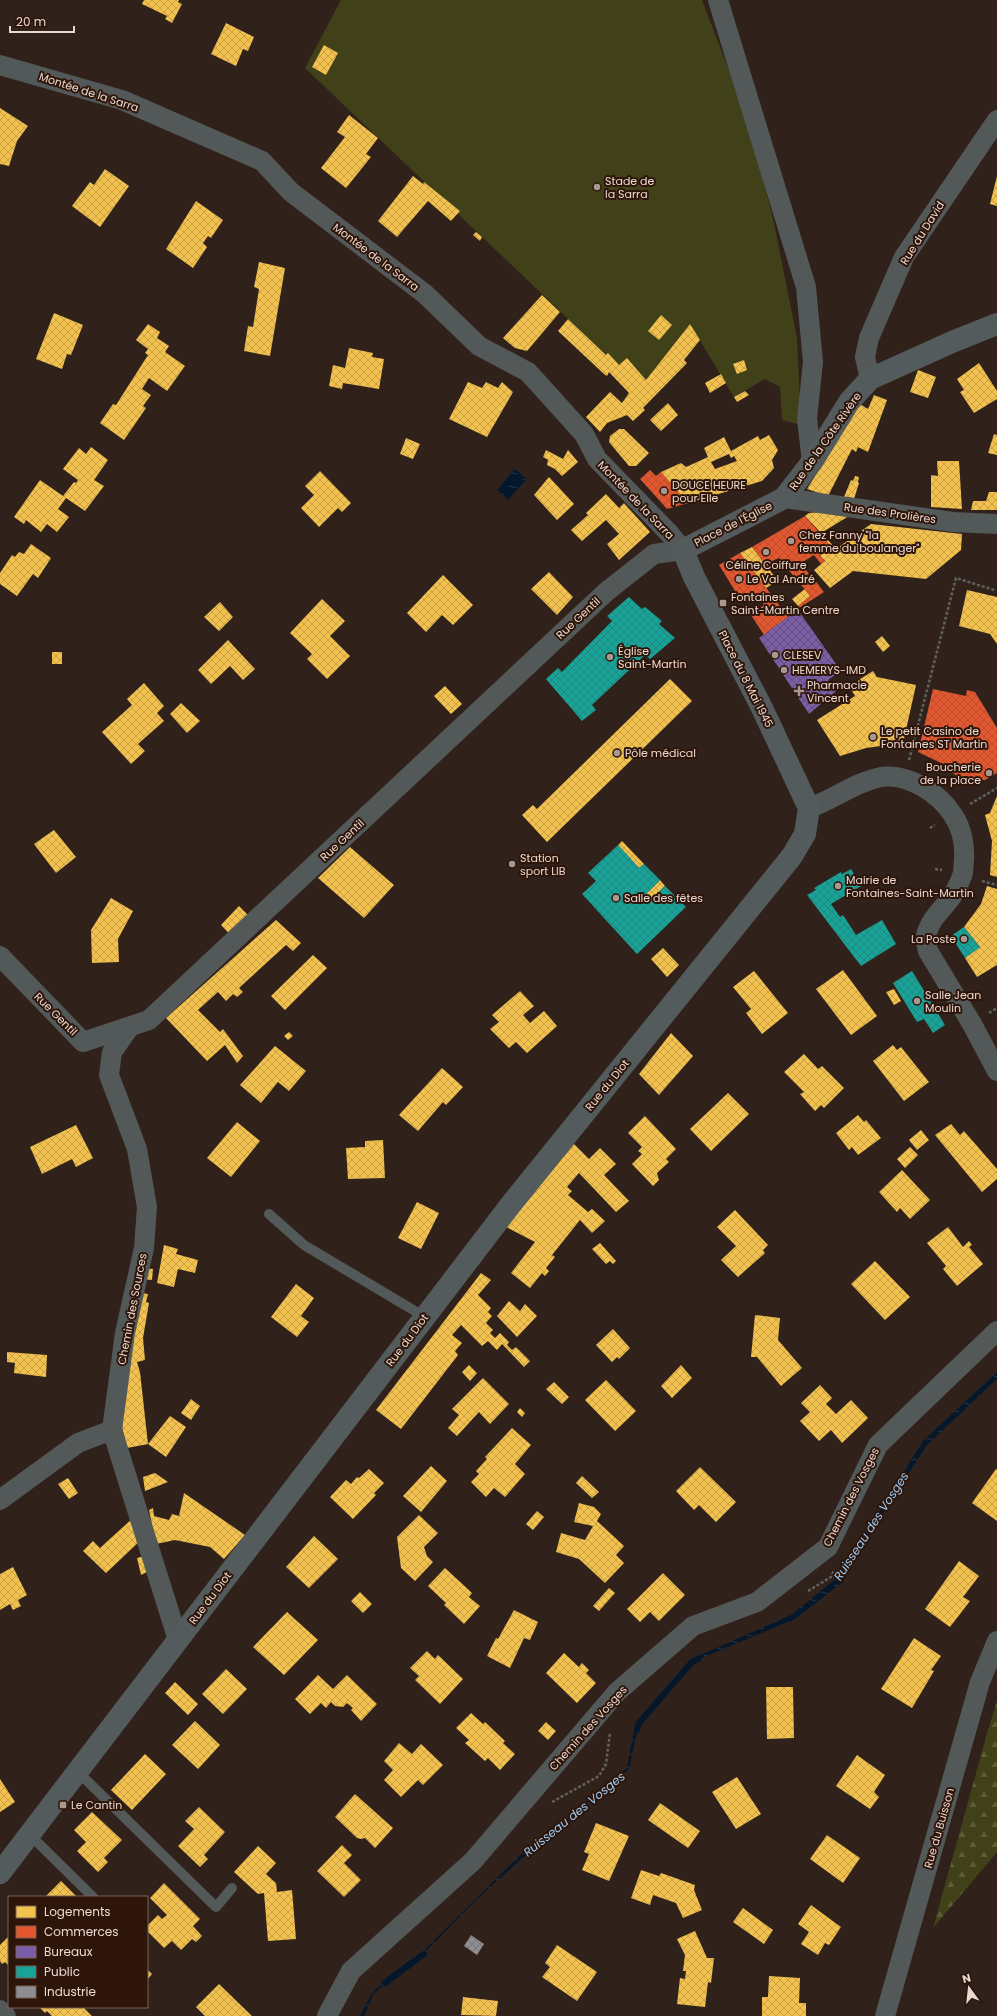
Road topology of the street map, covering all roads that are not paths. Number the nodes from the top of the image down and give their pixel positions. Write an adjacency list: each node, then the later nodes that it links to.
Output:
1 (718, 0): 6 (street)
2 (0, 65): 9 (street, Montée de la Sarra)
3 (997, 120): 5 (street, Rue du David)
4 (997, 324): 5 (street, Rue de la Côte Rivère)
5 (870, 379): 6 (street, Rue de la Côte Rivère)
6 (812, 462): 7 (street, Rue de la Côte Rivère)
7 (784, 498): 8 (street, Rue des Prolières); 9 (street, Place de l'Église)
8 (997, 524)
9 (683, 550): 10 (street, Place du 8 Mai 1945); 12 (street, Rue Gentil)
10 (809, 808): 13 (street); 15 (street, Rue du Diot)
11 (0, 956): 12 (street, Rue Gentil)
12 (129, 1028): 17 (street, Chemin des Sources)
13 (997, 1071)
14 (269, 1214): 15 (lane)
15 (424, 1318): 19 (street, Rue du Diot)
16 (997, 1331): 28 (street, Chemin des Vosges)
17 (112, 1430): 18 (street); 19 (street, Chemin des Sources)
18 (0, 1500)
19 (178, 1640): 21 (street, Rue du Diot)
20 (997, 1641): 29 (street, Rue du Buisson)
21 (78, 1772): 22 (street, Rue du Diot); 24 (lane)
22 (30, 1835): 23 (street, Rue du Diot); 25 (lane)
23 (0, 1873)
24 (232, 1888)
25 (91, 1896)
26 (0, 2010): 27 (street)
27 (6, 2016)
28 (327, 2016)
29 (885, 2016)

